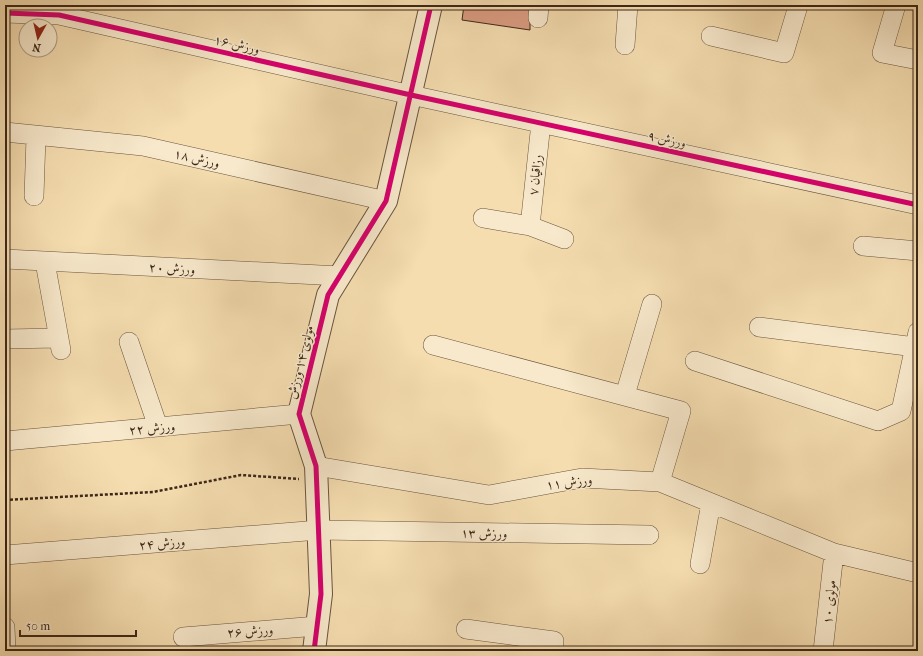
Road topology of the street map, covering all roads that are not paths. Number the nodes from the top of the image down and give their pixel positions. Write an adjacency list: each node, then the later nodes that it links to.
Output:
1 (431, 5): 9 (street, مولوی ۱۴ ورزش)
2 (628, 5): 7 (street)
3 (795, 5): 6 (street)
4 (896, 5): 8 (street)
5 (5, 13): 9 (street, ورزش ۱۶)
6 (711, 36)
7 (625, 45)
8 (918, 60)
9 (411, 95): 10 (street, ورزش ۹); 14 (street, مولوی ۱۴ ورزش)
10 (541, 123): 15 (street, ورزش ۹); 17 (street, رزاقیان ۷)
11 (5, 132): 12 (street, ورزش ۱۸)
12 (36, 137): 13 (street); 14 (street, ورزش ۱۸)
13 (34, 196)
14 (386, 201): 23 (street, مولوی ۱۴ ورزش)
15 (918, 205)
16 (483, 218): 17 (street)
17 (530, 226): 18 (street)
18 (564, 239)
19 (863, 246): 20 (street)
20 (918, 251)
21 (5, 259): 22 (street, ورزش ۲۰)
22 (44, 262): 23 (street, ورزش ۲۰); 26 (street)
23 (340, 276): 32 (street, مولوی ۱۴ ورزش)
24 (652, 304): 31 (street)
25 (759, 327): 27 (street)
26 (5, 339)
27 (916, 340): 30 (street)
28 (129, 342): 33 (street)
29 (433, 345): 31 (street)
30 (695, 361)
31 (626, 395): 36 (street)
32 (299, 414): 33 (street, ورزش ۲۲); 35 (street, مولوی ۱۴ ورزش)
33 (158, 427): 34 (street, ورزش ۲۲)
34 (5, 441)
35 (317, 473): 36 (street, ورزش ۱۱); 38 (street, مولوی ۱۴ ورزش)
36 (660, 482): 37 (street, ورزش ۱۱)
37 (711, 503): 40 (street, ورزش ۱۱); 42 (street)
38 (319, 530): 39 (street, ورزش ۱۳); 41 (street, ورزش ۲۴); 44 (street, مولوی ۱۴ ورزش)
39 (649, 535)
40 (834, 553): 43 (street, ورزش ۱۱); 51 (street, مولوی ۱۰)
41 (5, 555)
42 (700, 564)
43 (918, 573)
44 (317, 626): 47 (street, ورزش ۲۶); 50 (street, مولوی ۱۴ ورزش)
45 (5, 627): 49 (street)
46 (466, 629): 48 (street)
47 (183, 637)
48 (554, 646)
49 (6, 651)
50 (314, 651)
51 (823, 651)

